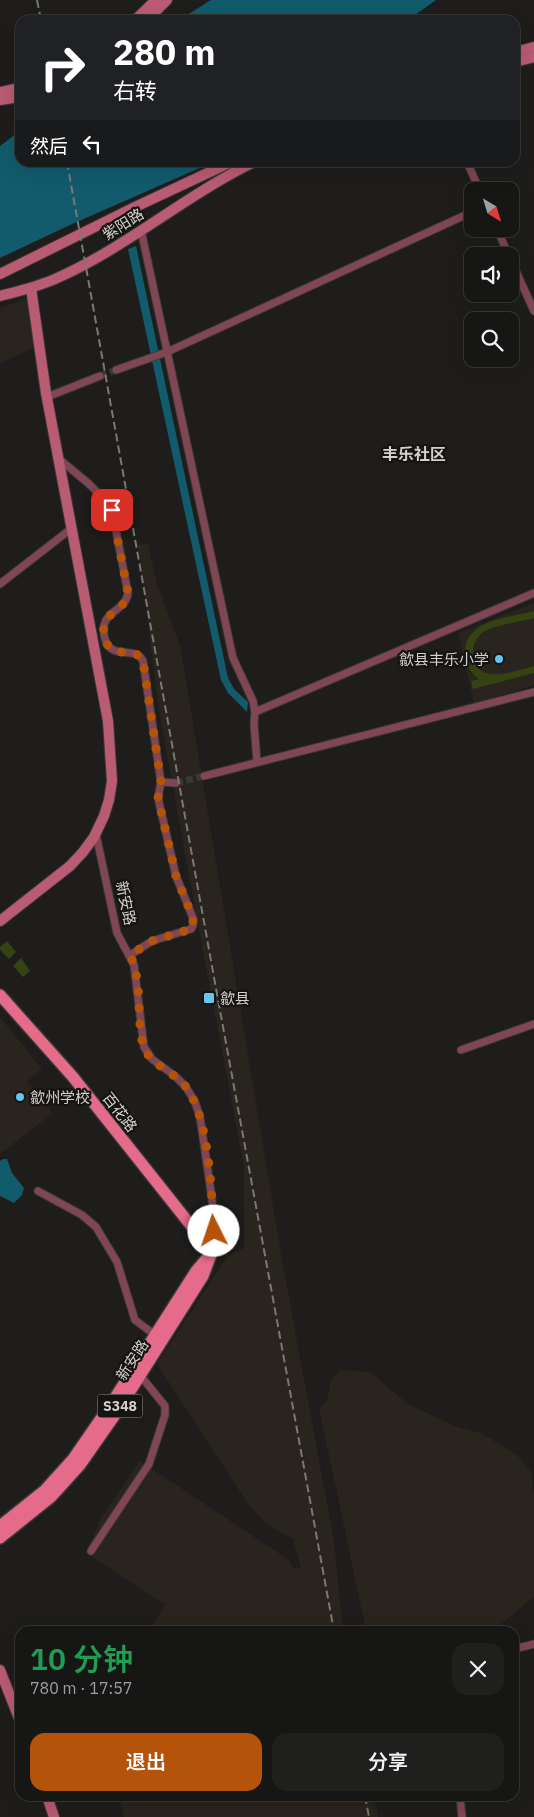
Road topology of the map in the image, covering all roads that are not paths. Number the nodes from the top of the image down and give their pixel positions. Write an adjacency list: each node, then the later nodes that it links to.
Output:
1 (167, 0): 4 (street)
2 (153, 1): 3 (street)
3 (140, 15)
4 (152, 15)
5 (534, 47): 6 (street)
6 (520, 51)
7 (534, 57): 8 (street)
8 (520, 61)
9 (15, 89): 10 (street)
10 (0, 92)
11 (15, 98): 12 (street)
12 (0, 100)
13 (220, 167): 19 (street, 紫阳路)
14 (245, 167): 18 (street, 紫阳路)
15 (469, 167): 16 (street)
16 (476, 182)
17 (464, 216): 24 (street)
18 (142, 230): 21 (street, 紫阳路); 24 (street)
19 (0, 274)
20 (519, 277): 23 (street)
21 (31, 288): 22 (street, 紫阳路); 27 (street)
22 (0, 296)
23 (534, 311)
24 (165, 353): 25 (street); 33 (street)
25 (116, 370)
26 (100, 376): 27 (street)
27 (47, 397): 28 (street)
28 (59, 459): 29 (street); 36 (street)
29 (72, 528): 30 (street); 38 (street)
30 (0, 584)
31 (534, 593): 33 (street)
32 (534, 692): 34 (street)
33 (255, 712): 34 (street)
34 (257, 762): 35 (street)
35 (204, 776)
36 (161, 782): 37 (street); 40 (street)
37 (176, 784)
38 (96, 833): 39 (street); 40 (street, 新安路)
39 (0, 922)
40 (130, 955): 45 (street, 新安路)
41 (0, 995): 45 (main road, 百花路)
42 (534, 1024): 43 (street)
43 (461, 1050)
44 (38, 1191): 46 (street)
45 (212, 1252): 46 (main road, 新安路 / S348); 47 (main road, 新安路 / S348)
46 (154, 1336): 48 (main road, 新安路 / S348)
47 (140, 1374): 49 (main road, 新安路 / S348); 50 (street)
48 (0, 1526)
49 (0, 1538)
50 (91, 1551)
51 (534, 1644): 52 (street)
52 (519, 1648)
53 (0, 1670): 54 (street)
54 (15, 1708)
55 (48, 1801): 57 (street)
56 (460, 1801): 58 (street)
57 (54, 1817)
58 (462, 1817)

